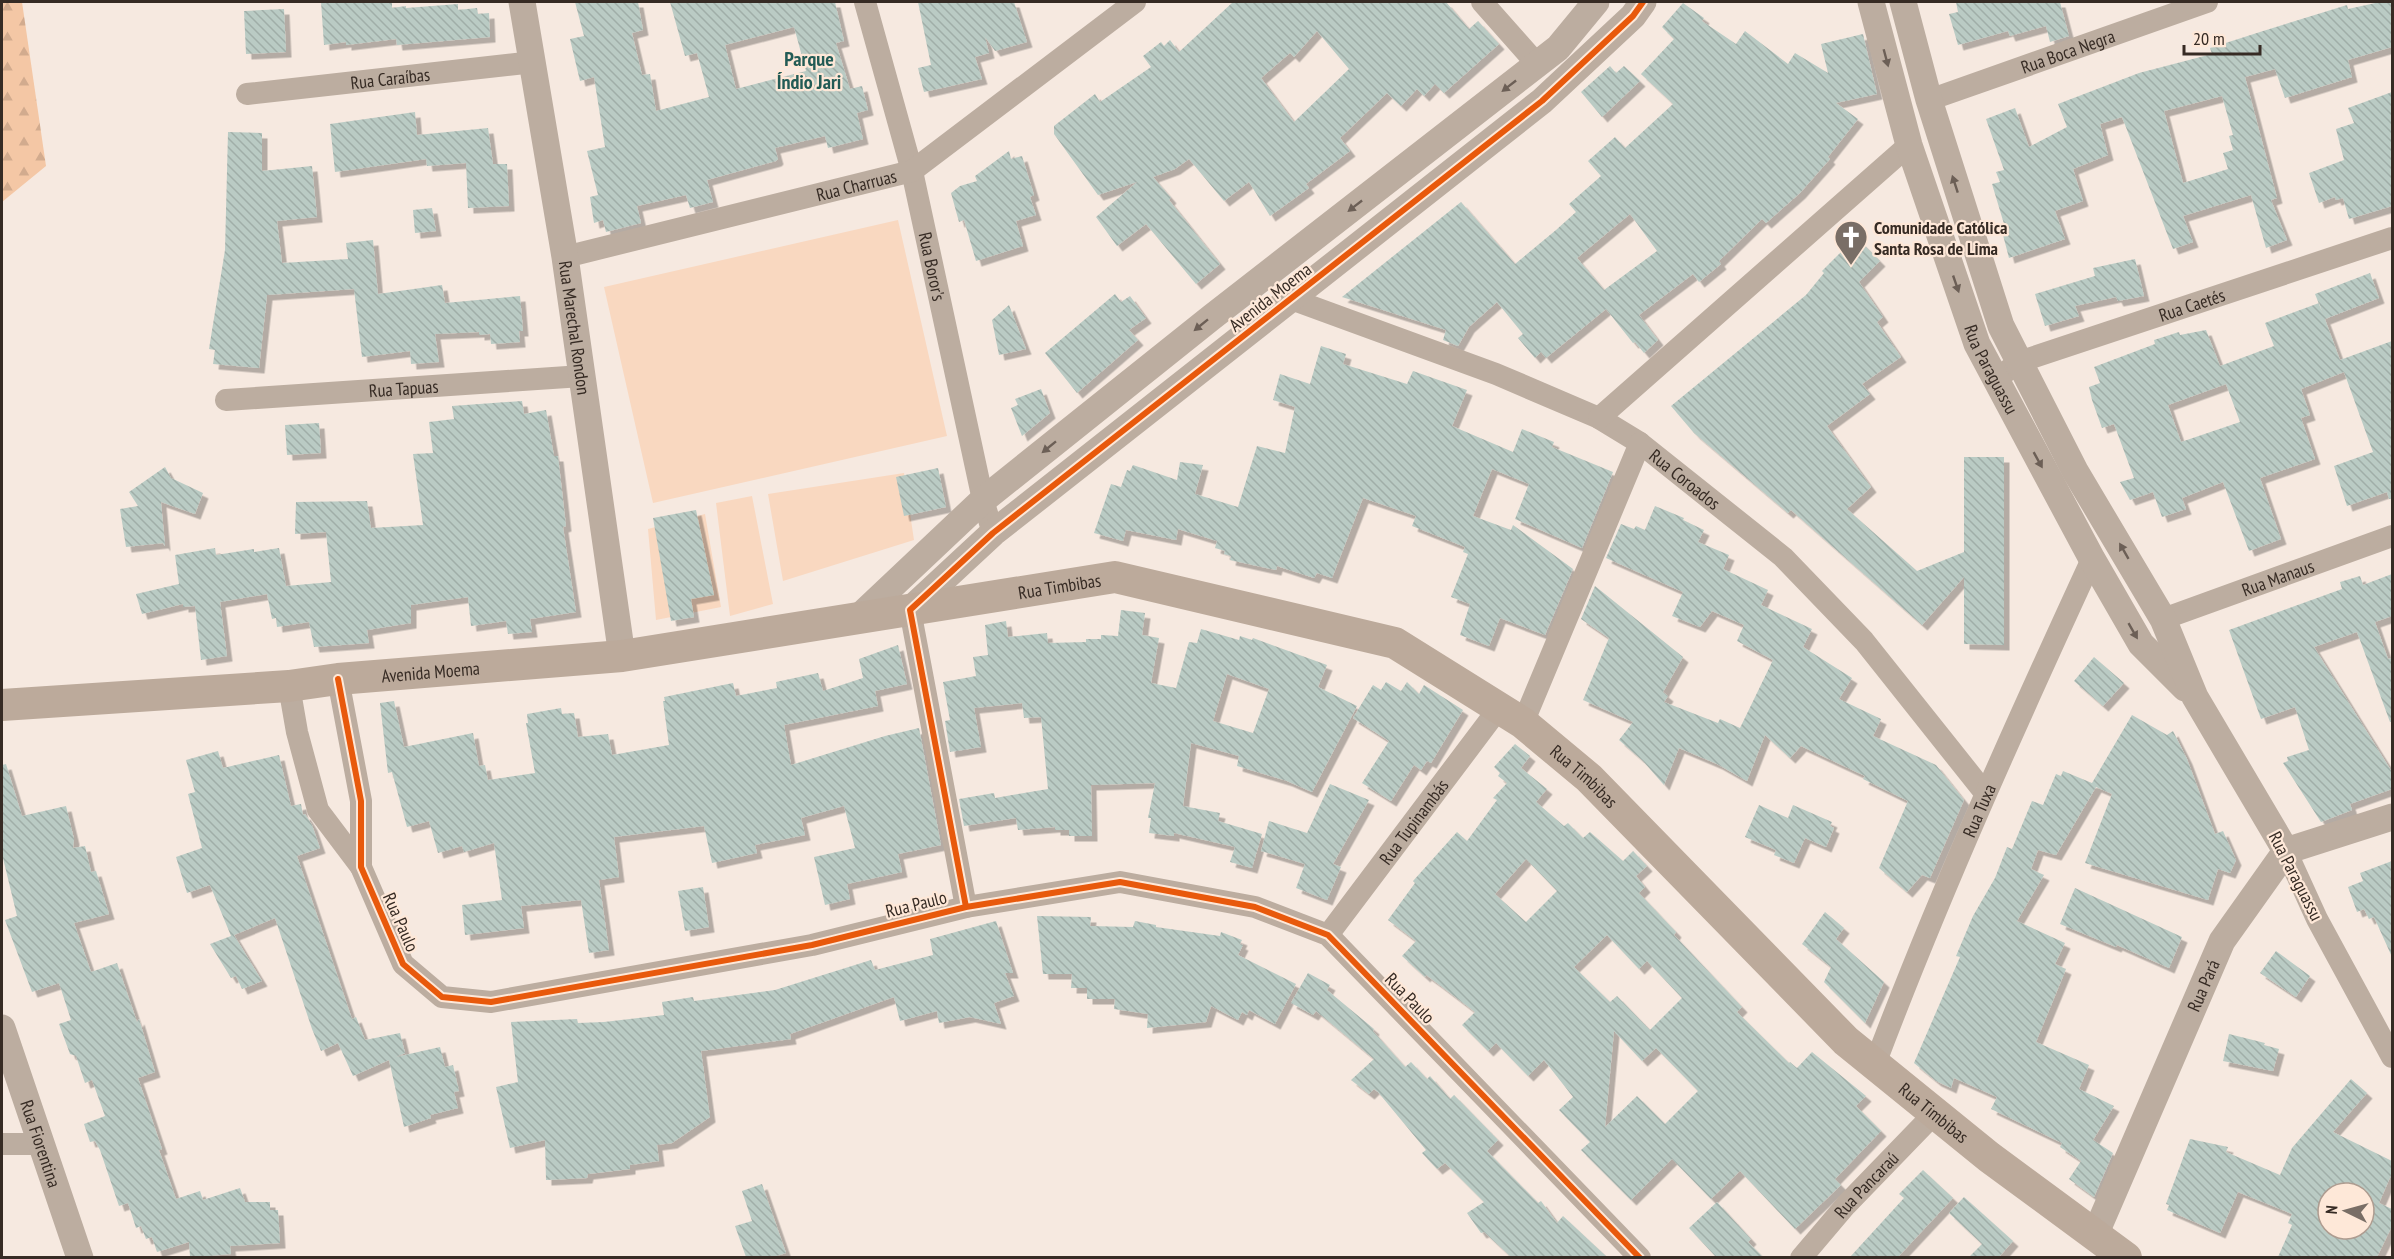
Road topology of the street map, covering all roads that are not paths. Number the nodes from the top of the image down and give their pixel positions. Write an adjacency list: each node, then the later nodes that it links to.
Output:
1 (522, 2): 10 (street, Rua Marechal Rondon)
2 (865, 2): 15 (street, Rua Boror's)
3 (1135, 2): 15 (street, Rua Charruas)
4 (1482, 2): 11 (street)
5 (1596, 2): 11 (street, Avenida Moema)
6 (1643, 2): 18 (street, Avenida Moema)
7 (1871, 2): 14 (street, Rua Paraguassu, one-way to 14)
8 (1903, 2): 13 (street, Rua Paraguassu)
9 (2207, 2): 13 (street, Rua Boca Negra)
10 (534, 62): 12 (street, Rua Caraíbas); 17 (street, Rua Marechal Rondon)
11 (1537, 64): 25 (street, Avenida Moema, one-way to 25)
12 (247, 94)
13 (1929, 100): 19 (street, Rua Paraguassu, one-way to 13)
14 (1909, 145): 21 (street, Rua Paraguassu, one-way to 21); 23 (street)
15 (912, 171): 17 (street, Rua Charruas); 25 (street, Rua Boror's)
16 (2392, 238): 19 (street, Rua Caetés)
17 (565, 257): 20 (street, Rua Marechal Rondon)
18 (1291, 299): 23 (street, Rua Coroados); 26 (street, Avenida Moema)
19 (2019, 362): 21 (street, Rua Caetés); 31 (street, Rua Paraguassu, one-way to 19)
20 (582, 376): 22 (street, Rua Tapuas); 32 (street, Rua Marechal Rondon)
21 (1995, 380): 28 (street, Rua Paraguassu, one-way to 28)
22 (226, 400)
23 (1599, 418): 24 (street, Rua Coroados)
24 (1640, 443): 37 (street, Rua Tupinambás); 38 (street, Rua Coroados)
25 (983, 500): 26 (street, Rua Boror's); 30 (street, Avenida Moema)
26 (993, 533): 29 (street, Avenida Moema)
27 (2392, 536): 31 (street, Rua Manaus)
28 (2092, 559): 35 (street, Rua Paraguassu, one-way to 35); 38 (street, Rua Tuxa)
29 (910, 610): 30 (main road, Avenida Moema); 37 (main road, Rua Timbibas); 42 (street)
30 (859, 617): 32 (main road, Avenida Moema)
31 (2163, 619): 35 (street, Rua Paraguassu)
32 (622, 656): 33 (main road, Avenida Moema)
33 (338, 679): 34 (main road, Avenida Moema); 41 (street, Rua Paulo)
34 (289, 686): 36 (main road, Avenida Moema); 41 (street, Rua Paulo)
35 (2195, 698): 40 (street, Rua Paraguassu)
36 (2, 705)
37 (1511, 716): 43 (street, Rua Tupinambás); 46 (main road, Rua Timbibas)
38 (1985, 793): 46 (street, Rua Tuxa)
39 (2392, 818): 40 (street)
40 (2286, 851): 45 (street, Rua Paraguassu); 50 (street, Rua Pará)
41 (361, 867): 42 (street, Rua Paulo)
42 (966, 907): 43 (street, Rua Paulo)
43 (1328, 935): 52 (street, Rua Paulo)
44 (2, 1028): 49 (street, Rua Fiorentina)
45 (2392, 1057)
46 (1875, 1064): 47 (main road, Rua Timbibas)
47 (1934, 1114): 50 (main road, Rua Timbibas); 53 (street, Rua Pancaraú)
48 (2, 1144): 49 (street)
49 (42, 1144): 51 (street, Rua Fiorentina)
50 (2095, 1235): 54 (main road, Rua Timbibas)
51 (80, 1257)
52 (1640, 1257)
53 (1801, 1257)
54 (2126, 1257)

